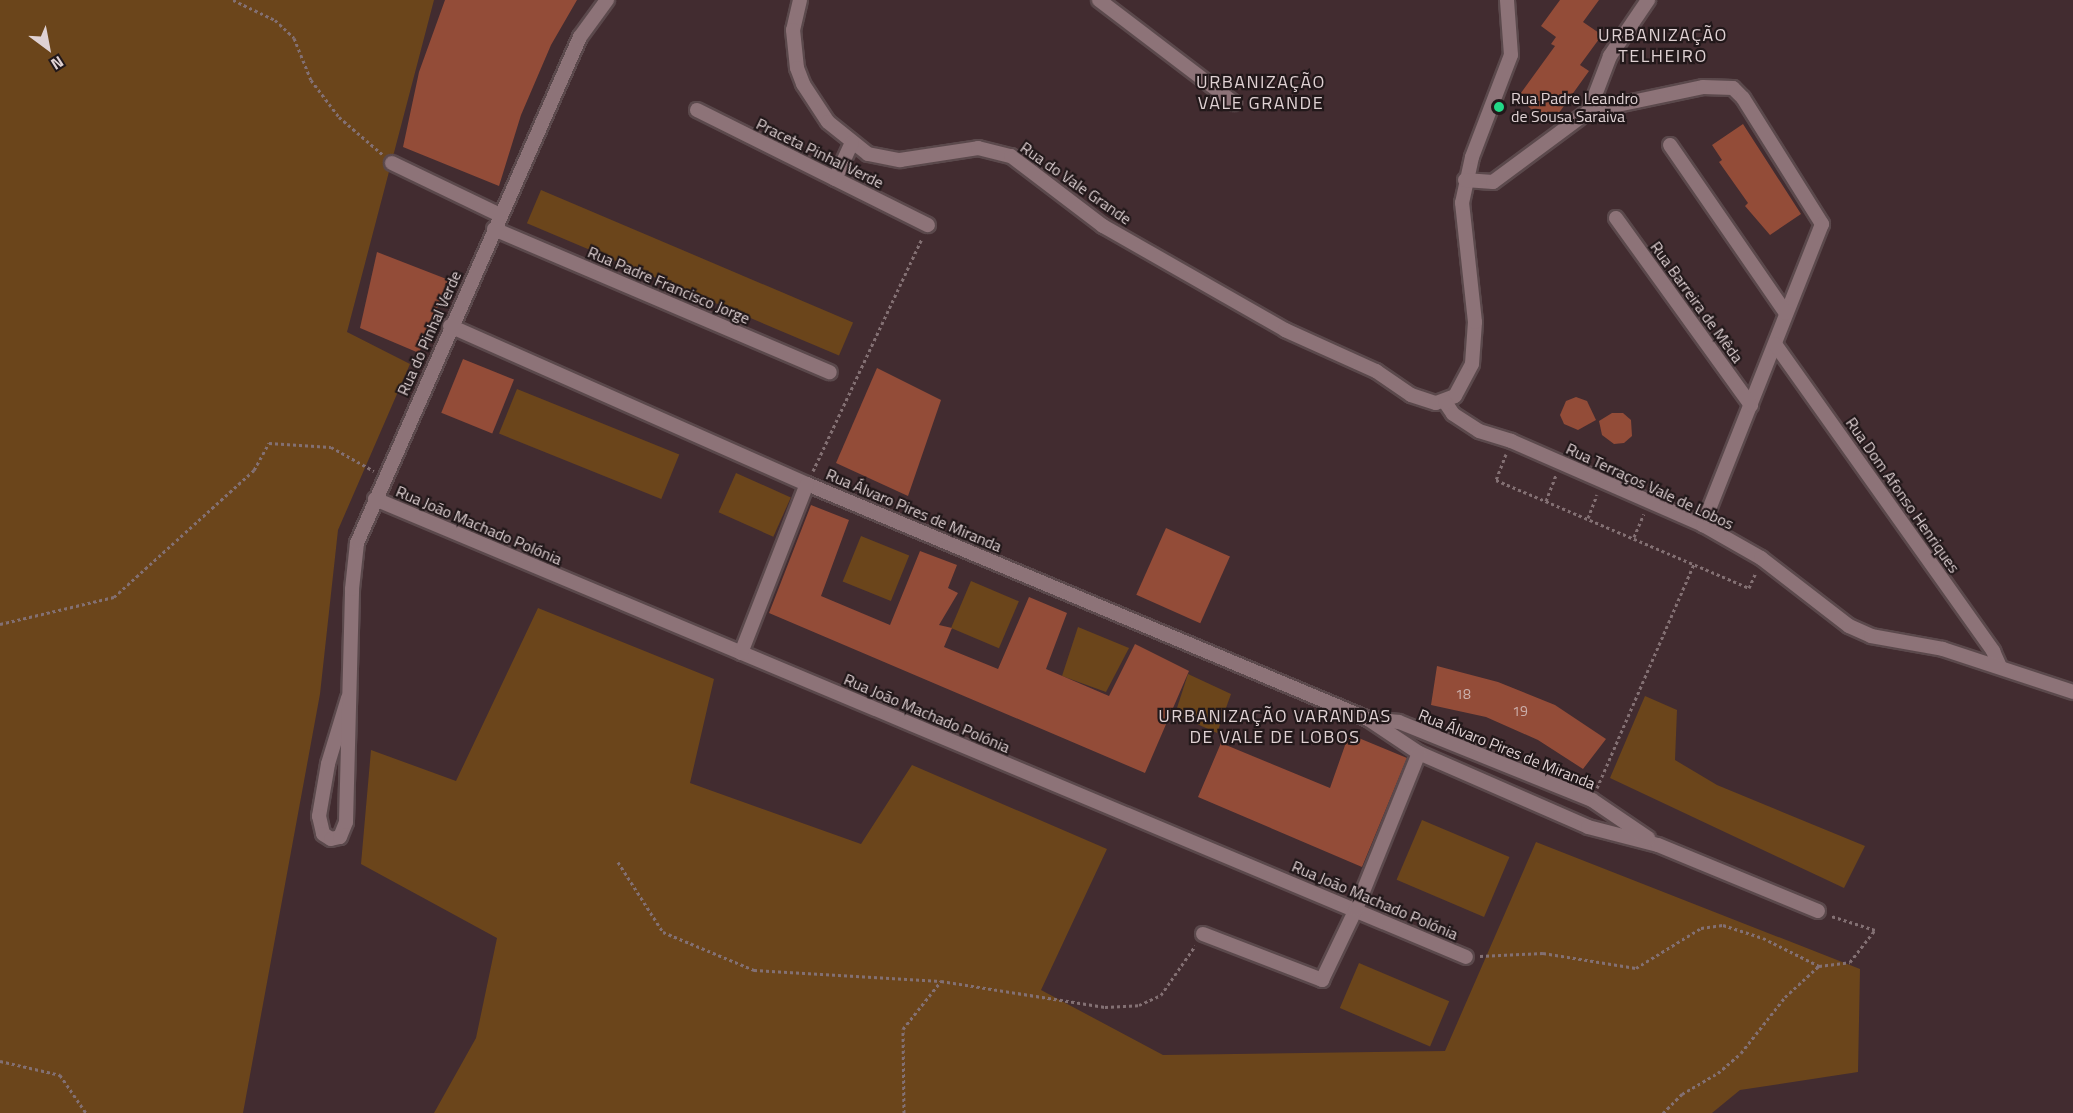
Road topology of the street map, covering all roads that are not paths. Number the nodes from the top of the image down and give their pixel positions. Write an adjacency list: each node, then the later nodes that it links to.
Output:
1 (607, 0): 14 (street, Rua do Pinhal Verde)
2 (800, 0): 9 (street, Rua do Vale Grande)
3 (1099, 0): 6 (street)
4 (1508, 0): 13 (street)
5 (1647, 0): 8 (street)
6 (1234, 103)
7 (697, 111): 12 (street, Praceta Pinhal Verde)
8 (1589, 111): 13 (street); 18 (street)
9 (852, 143): 12 (street); 22 (street, Rua do Vale Grande)
10 (1670, 144): 18 (street)
11 (392, 162): 14 (street)
12 (835, 179): 16 (street, Praceta Pinhal Verde)
13 (1465, 180): 22 (street)
14 (500, 215): 17 (street, Rua do Pinhal Verde)
15 (1616, 218): 23 (street, Rua Barreira de Mêda)
16 (928, 225)
17 (494, 228): 19 (street, Rua do Pinhal Verde); 21 (street, Rua Padre Francisco Jorge)
18 (1786, 313): 20 (street)
19 (450, 326): 24 (street, Rua Álvaro Pires de Miranda); 25 (street, Rua do Pinhal Verde)
20 (1775, 344): 23 (street); 28 (street, Rua Dom Afonso Henriques)
21 (830, 372)
22 (1445, 402): 26 (street, Rua Terraços Vale de Lobos)
23 (1751, 405): 26 (street)
24 (807, 484): 27 (street); 31 (street, Rua Álvaro Pires de Miranda)
25 (375, 499): 27 (street, Rua João Machado Polónia); 30 (street, Rua do Pinhal Verde)
26 (1703, 525): 28 (street, Rua Terraços Vale de Lobos)
27 (741, 653): 34 (street, Rua João Machado Polónia)
28 (2000, 667): 29 (street, Rua Terraços Vale de Lobos)
29 (2073, 692)
30 (348, 698): 30 (street)
31 (1368, 719): 32 (street, Rua Álvaro Pires de Miranda); 33 (street, Rua Álvaro Pires de Miranda)
32 (1419, 753): 33 (street, Rua Álvaro Pires de Miranda); 34 (street)
33 (1658, 845): 35 (street, Rua Álvaro Pires de Miranda)
34 (1356, 909): 36 (street); 37 (street, Rua João Machado Polónia)
35 (1818, 911)
36 (1203, 934)
37 (1466, 957)

